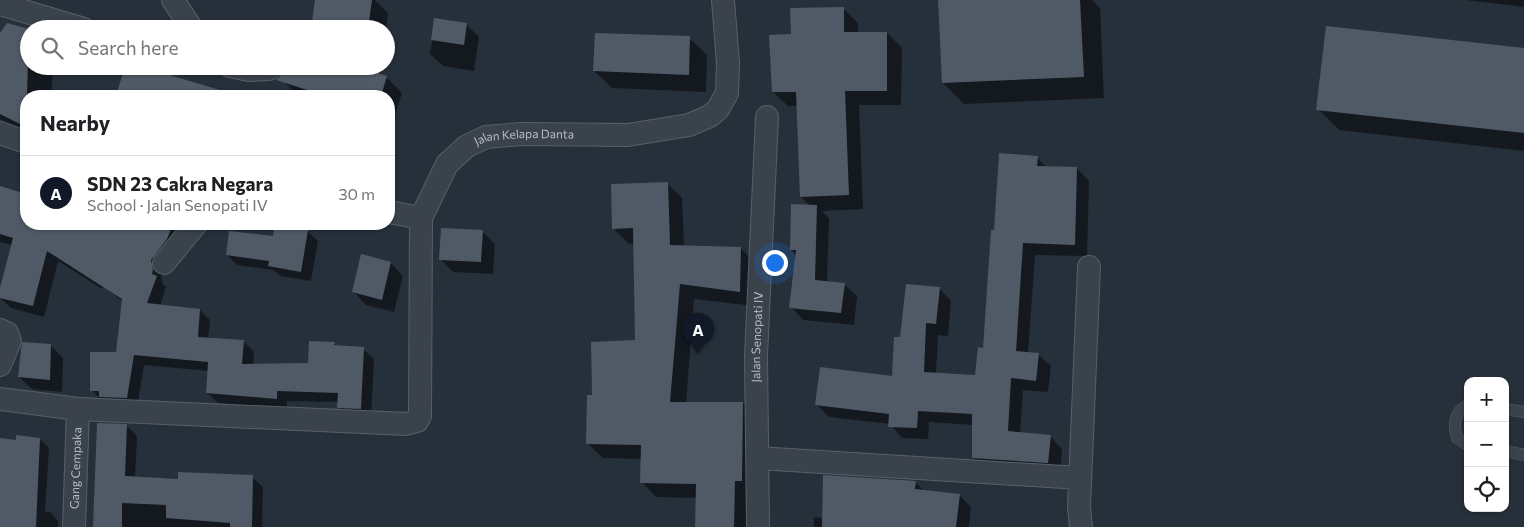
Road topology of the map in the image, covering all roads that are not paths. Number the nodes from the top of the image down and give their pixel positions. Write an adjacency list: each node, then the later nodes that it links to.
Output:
1 (173, 0): 5 (street)
2 (723, 0): 10 (street, Jalan Kelapa Danta)
3 (0, 4): 4 (street)
4 (54, 20)
5 (186, 20)
6 (767, 117): 24 (street, Jalan Senopati IV)
7 (0, 134): 8 (street)
8 (20, 140)
9 (395, 213): 10 (street)
10 (421, 218): 18 (street, Jalan Kelapa Danta)
11 (191, 230): 12 (street)
12 (164, 263)
13 (1089, 267): 25 (street)
14 (4, 332): 15 (street)
15 (0, 366)
16 (0, 399): 18 (street)
17 (1464, 407): 21 (lane)
18 (78, 409): 26 (street, Gang Cempaka)
19 (1509, 409): 20 (lane)
20 (1524, 412)
21 (1464, 442)
22 (1509, 452): 23 (lane)
23 (1524, 455)
24 (758, 458): 25 (street); 27 (street, Jalan Senopati IV)
25 (1080, 478): 28 (street)
26 (74, 527)
27 (758, 527)
28 (1081, 527)

